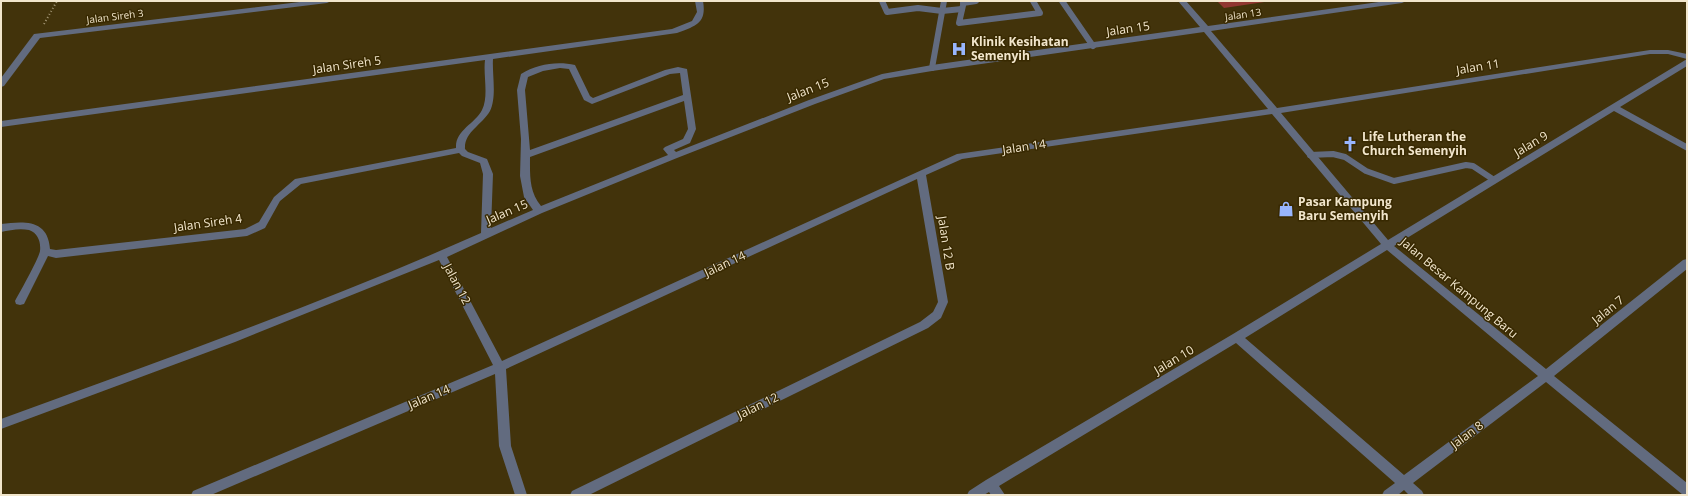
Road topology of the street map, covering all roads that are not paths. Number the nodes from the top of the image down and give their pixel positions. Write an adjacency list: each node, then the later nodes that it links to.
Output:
1 (327, 1): 21 (street, Jalan Sireh 3)
2 (699, 1): 17 (street, Jalan Sireh 5)
3 (882, 1): 12 (lane)
4 (918, 1): 12 (lane)
5 (944, 1): 14 (lane)
6 (976, 1): 11 (lane)
7 (1033, 1): 13 (lane)
8 (1062, 1): 16 (lane)
9 (1182, 1): 15 (street, Jalan Besar Kampung Baru)
10 (1402, 1): 15 (street, Jalan 13)
11 (964, 2): 13 (lane)
12 (918, 8): 14 (lane)
13 (962, 9): 14 (lane)
14 (942, 11): 20 (lane)
15 (1206, 30): 16 (street, Jalan 15); 24 (street, Jalan Besar Kampung Baru)
16 (1093, 46): 20 (street, Jalan 15)
17 (489, 57): 25 (street, Jalan Sireh 5); 27 (street)
18 (1687, 57): 24 (street, Jalan 11)
19 (1687, 62): 23 (street, Jalan 9)
20 (932, 68): 30 (street, Jalan 15)
21 (1, 84)
22 (688, 96): 28 (street); 28 (street); 30 (street)
23 (1614, 107): 26 (street); 32 (street, Jalan 9)
24 (1274, 112): 29 (street, Jalan Besar Kampung Baru); 31 (street, Jalan 14)
25 (1, 124)
26 (1687, 148)
27 (461, 150): 35 (street); 37 (street, Jalan Sireh 4)
28 (525, 155): 33 (street)
29 (1310, 155): 32 (lane); 36 (street, Jalan Besar Kampung Baru)
30 (674, 156): 33 (street, Jalan 15)
31 (921, 174): 41 (street, Jalan 12 B); 43 (street, Jalan 14)
32 (1494, 180): 36 (street, Jalan 9)
33 (539, 211): 35 (street, Jalan 15)
34 (1, 228): 37 (street)
35 (486, 234): 38 (street, Jalan 15)
36 (1387, 245): 42 (street, Jalan 10); 44 (street, Jalan Besar Kampung Baru)
37 (45, 252): 40 (street)
38 (442, 255): 43 (street, Jalan 12); 45 (street, Jalan 15)
39 (1687, 264): 44 (street, Jalan 7)
40 (20, 301)
41 (937, 315): 51 (street, Jalan 12)
42 (1237, 337): 46 (street); 47 (street, Jalan 10)
43 (500, 368): 49 (street, Jalan 14); 50 (street, Jalan 12)
44 (1546, 376): 46 (street, Jalan 8); 48 (street, Jalan Besar Kampung Baru)
45 (1, 424)
46 (1404, 483): 54 (street, Jalan 8); 55 (street)
47 (990, 484): 52 (street, Jalan 10); 53 (street)
48 (1687, 491)
49 (197, 495)
50 (521, 495)
51 (576, 495)
52 (973, 495)
53 (999, 495)
54 (1388, 495)
55 (1418, 495)

